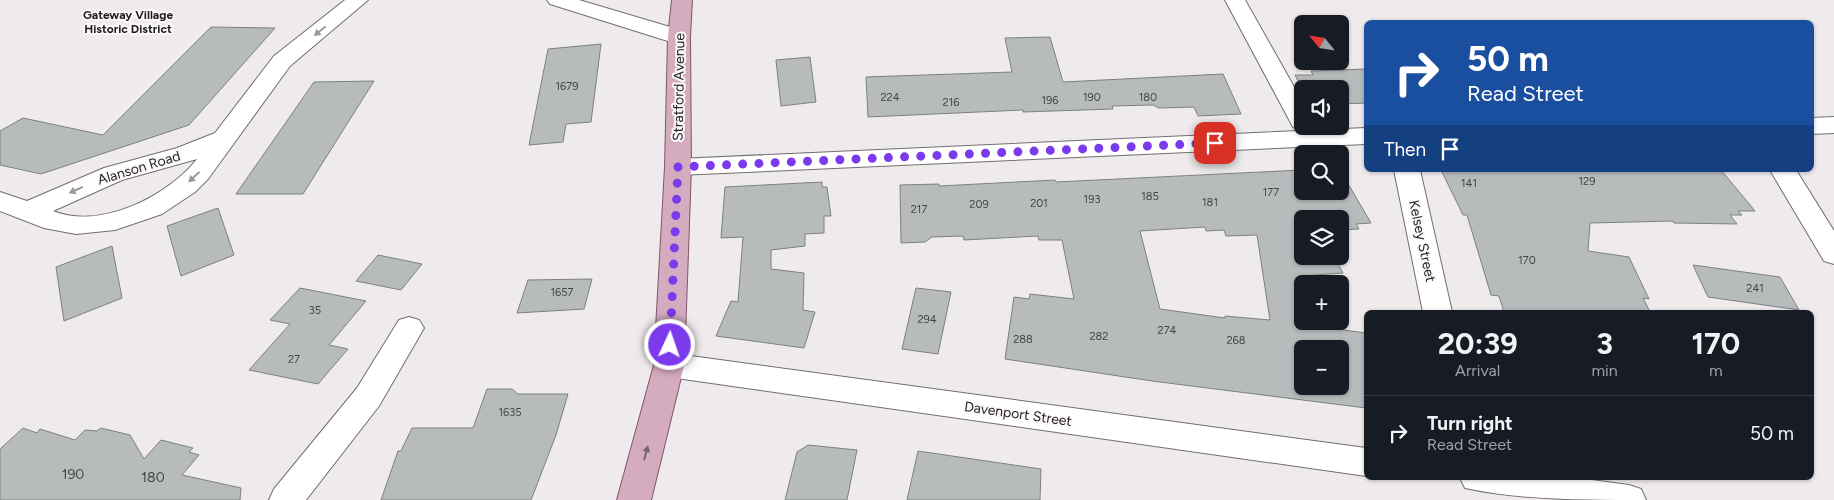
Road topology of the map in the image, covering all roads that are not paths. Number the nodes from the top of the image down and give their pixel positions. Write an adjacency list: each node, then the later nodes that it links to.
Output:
1 (358, 0): 12 (street, Alanson Road, one-way to 12)
2 (557, 0): 5 (street)
3 (682, 0): 5 (main road, Stratford Avenue)
4 (1235, 0): 6 (street)
5 (679, 37): 13 (main road, Stratford Avenue)
6 (1294, 107)
7 (1834, 125): 8 (street)
8 (1814, 126)
9 (1294, 130): 13 (street)
10 (1349, 134): 11 (street)
11 (1364, 136)
12 (224, 139): 17 (street, Alanson Road, one-way to 17); 17 (street, Alanson Road, one-way to 17)
13 (678, 167): 21 (main road, Stratford Avenue)
14 (1407, 172): 19 (street, Kelsey Street)
15 (1783, 172): 18 (street)
16 (0, 201): 17 (street, Alanson Road)
17 (28, 211)
18 (1834, 254)
19 (1438, 310)
20 (409, 328): 25 (street)
21 (669, 365): 22 (street, Davenport Street); 26 (main road, Stratford Avenue, one-way to 21)
22 (1364, 462)
23 (1476, 480): 27 (street)
24 (1490, 480): 28 (street)
25 (286, 500)
26 (634, 500)
27 (1481, 500)
28 (1629, 500)

